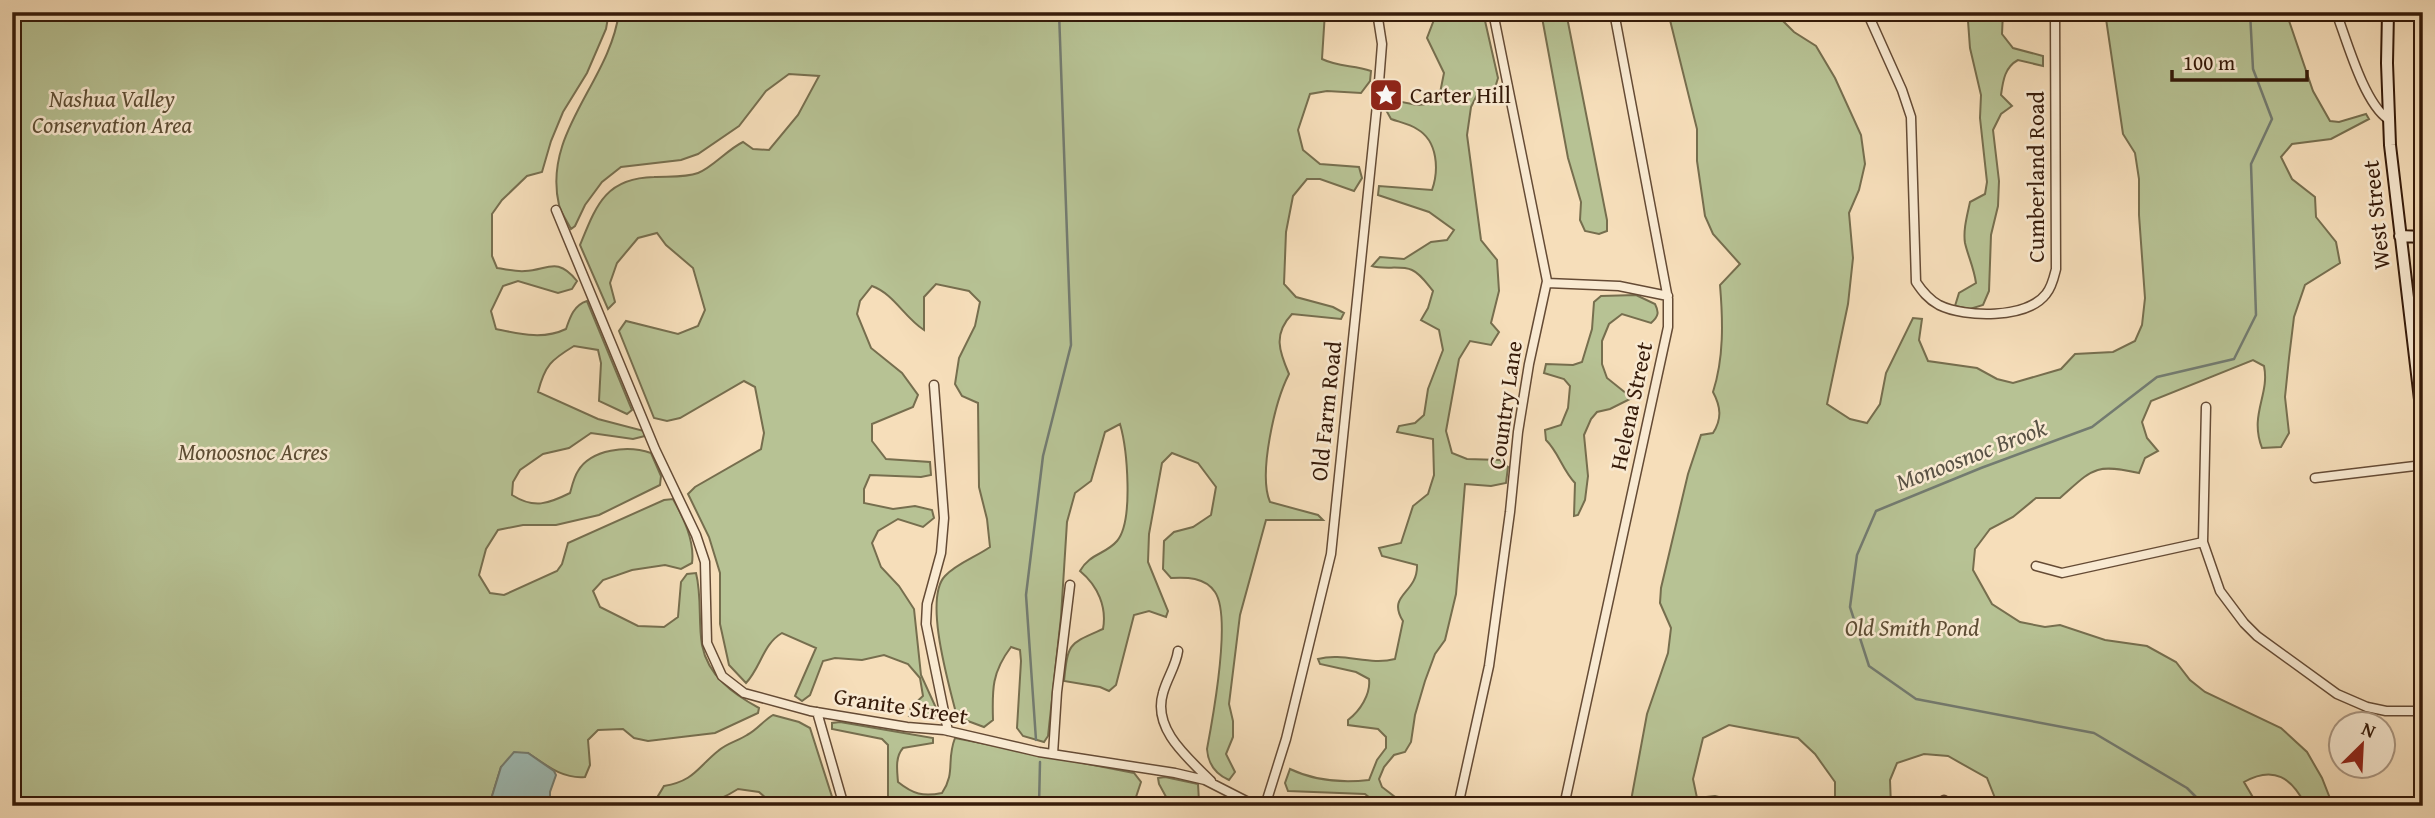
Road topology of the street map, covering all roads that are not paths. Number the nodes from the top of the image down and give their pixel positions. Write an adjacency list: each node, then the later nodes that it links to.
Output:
1 (1377, 12): 30 (street, Old Farm Road)
2 (1493, 12): 12 (street, Country Lane)
3 (1614, 12): 13 (street, Helena Street)
4 (1867, 12): 5 (street, Cumberland Road)
5 (2054, 12)
6 (2336, 12): 8 (street)
7 (2389, 12): 8 (main road, West Street)
8 (2388, 120): 10 (main road, West Street)
9 (556, 210): 24 (street, Granite Street)
10 (2400, 236): 11 (main road); 16 (main road, West Street)
11 (2423, 237)
12 (1546, 283): 13 (street); 31 (street, Country Lane)
13 (1668, 296): 32 (street, Helena Street)
14 (934, 385): 25 (street)
15 (2206, 407): 19 (street)
16 (2423, 425)
17 (2423, 465): 18 (street)
18 (2315, 478)
19 (2203, 542): 20 (street); 23 (street)
20 (2036, 566)
21 (1070, 585): 26 (street)
22 (1178, 651): 27 (street)
23 (2423, 711)
24 (817, 712): 25 (street, Granite Street); 28 (street)
25 (948, 731): 26 (street, Granite Street)
26 (1053, 754): 27 (street, Granite Street)
27 (1213, 783): 29 (street, Granite Street)
28 (844, 806)
29 (1256, 806)
30 (1265, 806)
31 (1458, 806)
32 (1564, 806)

